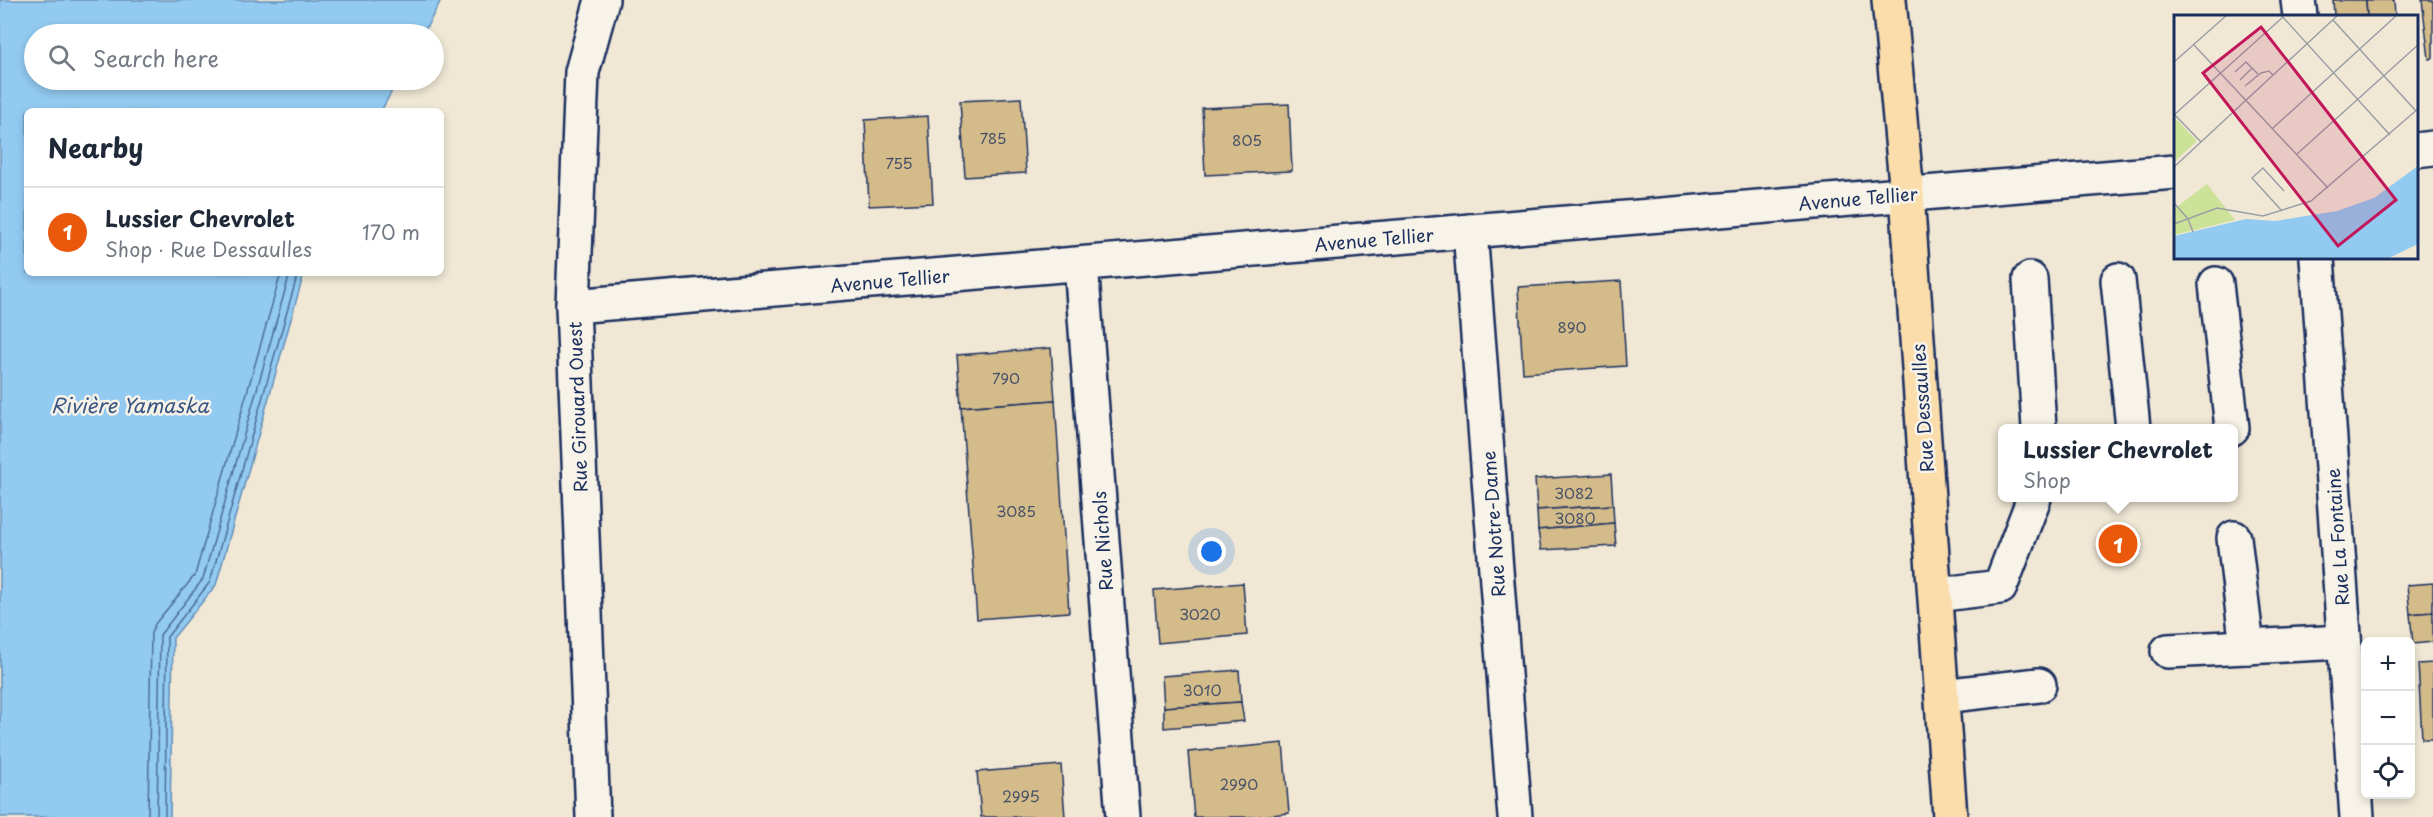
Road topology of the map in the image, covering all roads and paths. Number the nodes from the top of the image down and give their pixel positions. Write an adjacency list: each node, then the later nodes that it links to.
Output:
1 (602, 0): 15 (street, Rue Girouard Ouest)
2 (1889, 0): 8 (main road, Rue Dessaulles)
3 (2298, 0): 4 (street)
4 (2300, 15)
5 (2433, 148): 6 (street)
6 (2418, 150)
7 (2174, 172): 8 (street, Avenue Tellier)
8 (1907, 194): 9 (street, Avenue Tellier); 21 (main road, Rue Dessaulles)
9 (1470, 231): 11 (street, Avenue Tellier); 29 (street, Rue Notre-Dame)
10 (2317, 260): 22 (street, Rue La Fontaine)
11 (1082, 264): 15 (street, Avenue Tellier); 28 (street, Rue Nichols)
12 (2030, 279): 16 (street)
13 (2118, 280): 17 (street)
14 (2216, 284): 18 (street)
15 (573, 306): 27 (street, Rue Girouard Ouest)
16 (2039, 424)
17 (2132, 424)
18 (2231, 424)
19 (2032, 502): 21 (street)
20 (2234, 538): 23 (street)
21 (1935, 595): 26 (main road, Rue Dessaulles)
22 (2344, 642): 23 (street); 31 (street, Rue La Fontaine)
23 (2247, 647): 24 (street)
24 (2168, 651)
25 (2039, 685): 26 (street)
26 (1942, 696): 30 (main road, Rue Dessaulles)
27 (593, 817)
28 (1123, 817)
29 (1515, 817)
30 (1950, 817)
31 (2357, 817)

